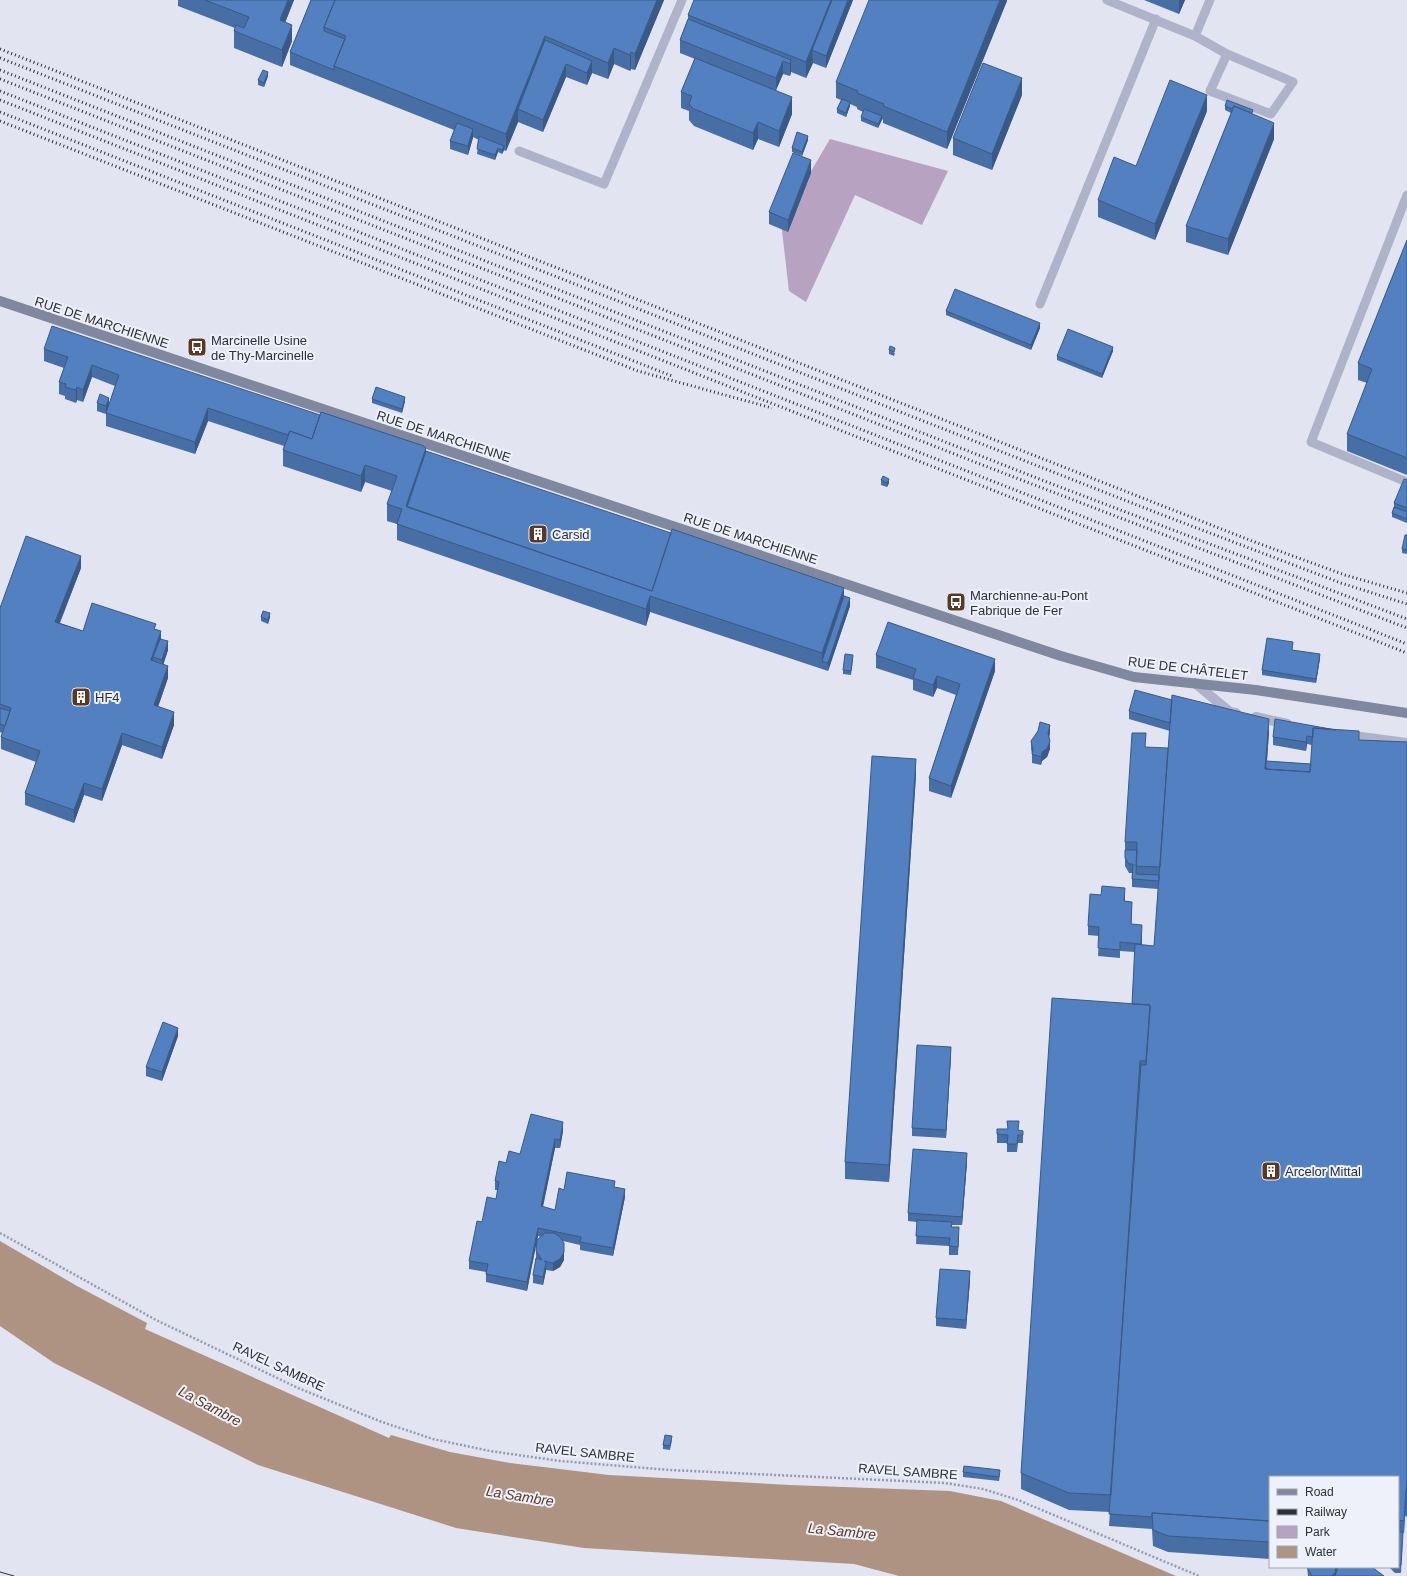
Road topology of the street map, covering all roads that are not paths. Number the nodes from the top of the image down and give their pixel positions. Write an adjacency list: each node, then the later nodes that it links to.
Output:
1 (682, 0): 7 (lane)
2 (1107, 0): 4 (lane)
3 (1210, 0): 5 (lane)
4 (1156, 20): 5 (lane); 10 (lane)
5 (1195, 36): 6 (lane)
6 (1227, 54): 6 (lane)
7 (519, 151)
8 (1407, 195): 11 (lane)
9 (0, 301): 12 (main road, RUE DE MARCHIENNE)
10 (1040, 304)
11 (1407, 482)
12 (880, 595): 13 (main road, RUE DE CHÂTELET)
13 (1195, 683): 14 (main road, RUE DE CHÂTELET); 15 (street)
14 (1407, 713)
15 (1297, 726)
16 (1335, 733): 17 (street)
17 (1407, 744)

